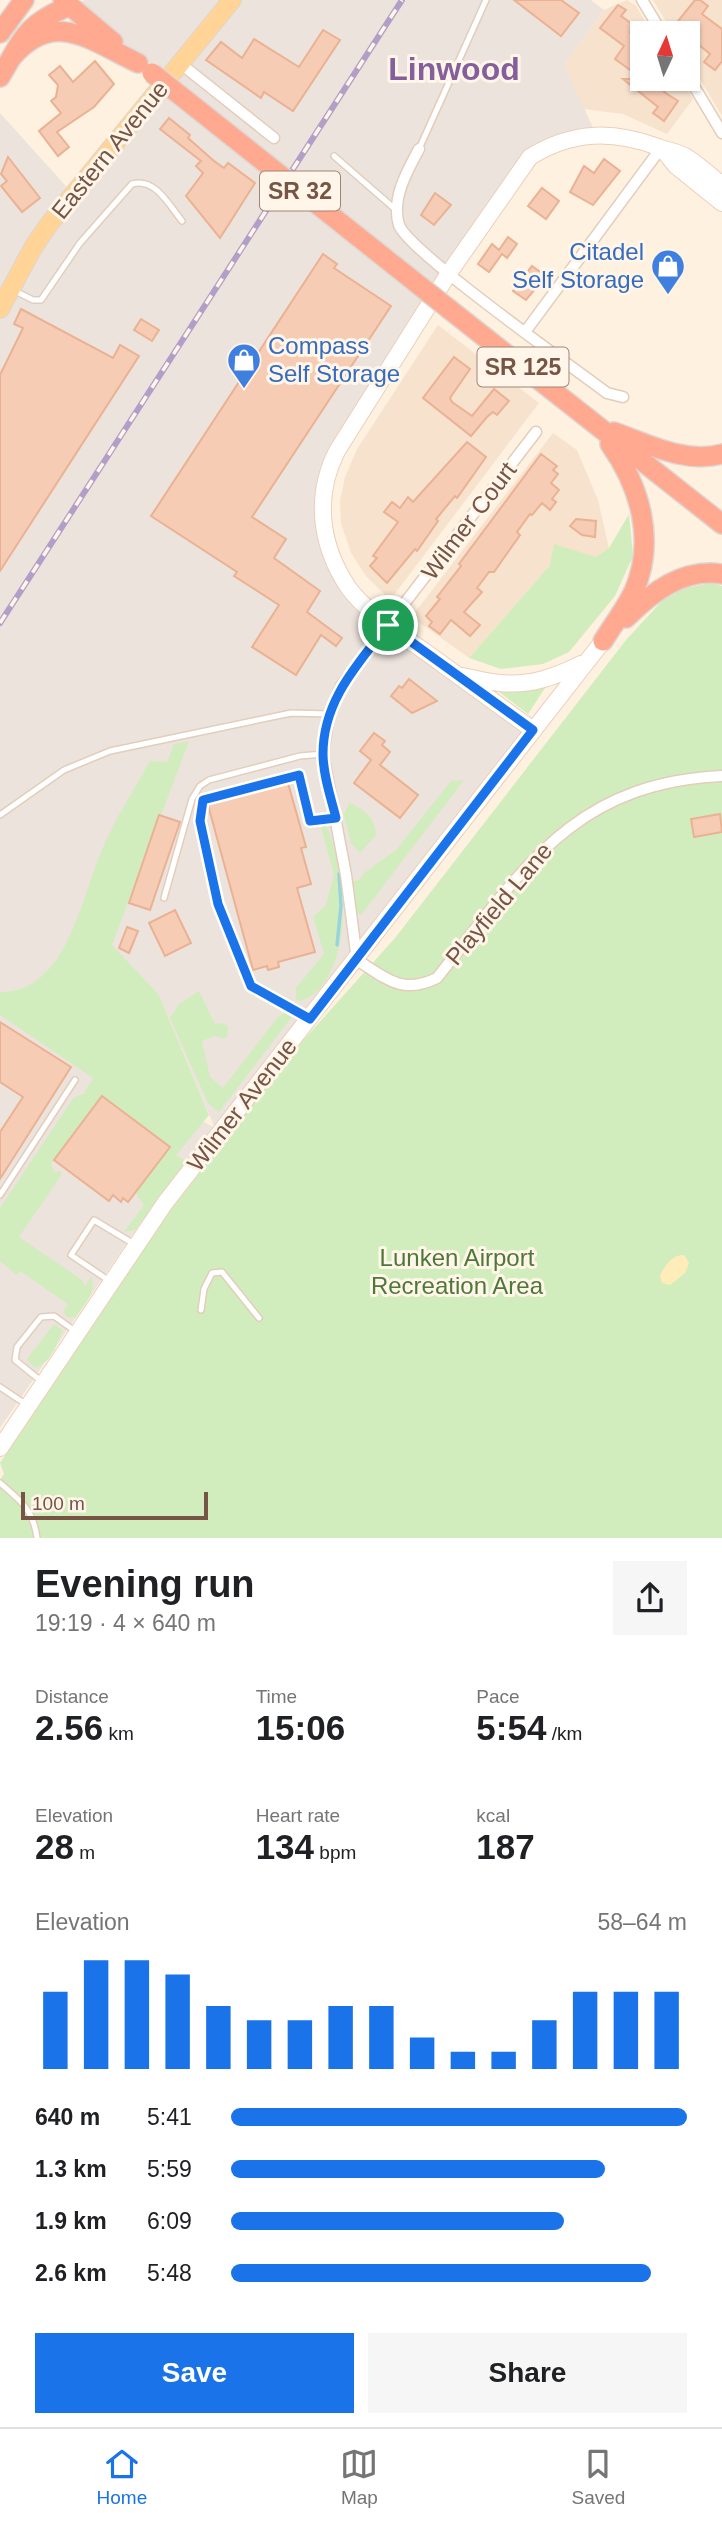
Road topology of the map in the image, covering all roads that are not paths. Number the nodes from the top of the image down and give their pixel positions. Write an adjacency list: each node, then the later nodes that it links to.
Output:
1 (24, 0): 7 (highway)
2 (232, 0): 9 (main road, Eastern Avenue)
3 (486, 0): 16 (lane)
4 (642, 0): 6 (street)
5 (73, 2): 8 (highway); 10 (highway, SR 32)
6 (655, 21)
7 (3, 28)
8 (12, 57): 10 (highway); 11 (highway)
9 (181, 64): 14 (street); 23 (main road, Eastern Avenue)
10 (145, 68): 25 (highway, SR 32, bridge)
11 (0, 77)
12 (697, 91): 13 (street)
13 (722, 133)
14 (274, 138)
15 (661, 148): 18 (street); 19 (street); 22 (street); 26 (street)
16 (419, 149): 20 (street)
17 (334, 156): 20 (lane)
18 (722, 185)
19 (722, 203)
20 (397, 212): 22 (street)
21 (182, 221): 23 (lane)
22 (449, 273): 26 (street); 33 (street)
23 (10, 289): 24 (main road, Eastern Avenue)
24 (0, 309)
25 (449, 309): 28 (highway, SR 125)
26 (525, 332): 27 (street)
27 (623, 397)
28 (597, 425): 30 (highway); 31 (highway, SR 125); 34 (highway)
29 (536, 432): 33 (street, Wilmer Court)
30 (722, 454)
31 (722, 524)
32 (722, 574): 34 (highway)
33 (388, 625): 36 (street); 37 (street, Wilmer Court)
34 (603, 641): 35 (street, Wilmer Avenue)
35 (587, 661): 36 (street); 38 (street, Wilmer Avenue)
36 (459, 676): 38 (street)
37 (329, 714): 39 (street, Wilmer Court); 41 (lane)
38 (533, 730): 44 (street, Wilmer Avenue)
39 (323, 754): 42 (street, Wilmer Court); 43 (lane)
40 (722, 776): 44 (street, Playfield Lane)
41 (0, 815)
42 (336, 818): 44 (street, Wilmer Court); 45 (lane)
43 (164, 898)
44 (357, 960): 45 (street, Wilmer Avenue)
45 (310, 1019): 48 (street, Wilmer Avenue)
46 (75, 1080): 47 (lane)
47 (0, 1195)
48 (136, 1246): 49 (street, Wilmer Avenue); 49 (lane)
49 (112, 1283): 52 (street, Wilmer Avenue)
50 (201, 1310): 51 (lane)
51 (259, 1318)
52 (78, 1332): 53 (street, Wilmer Avenue); 53 (lane)
53 (43, 1383): 55 (street, Wilmer Avenue)
54 (0, 1387): 55 (lane)
55 (27, 1405): 56 (street, Wilmer Avenue)
56 (0, 1448)
57 (0, 1483): 58 (lane)
58 (37, 1538)

